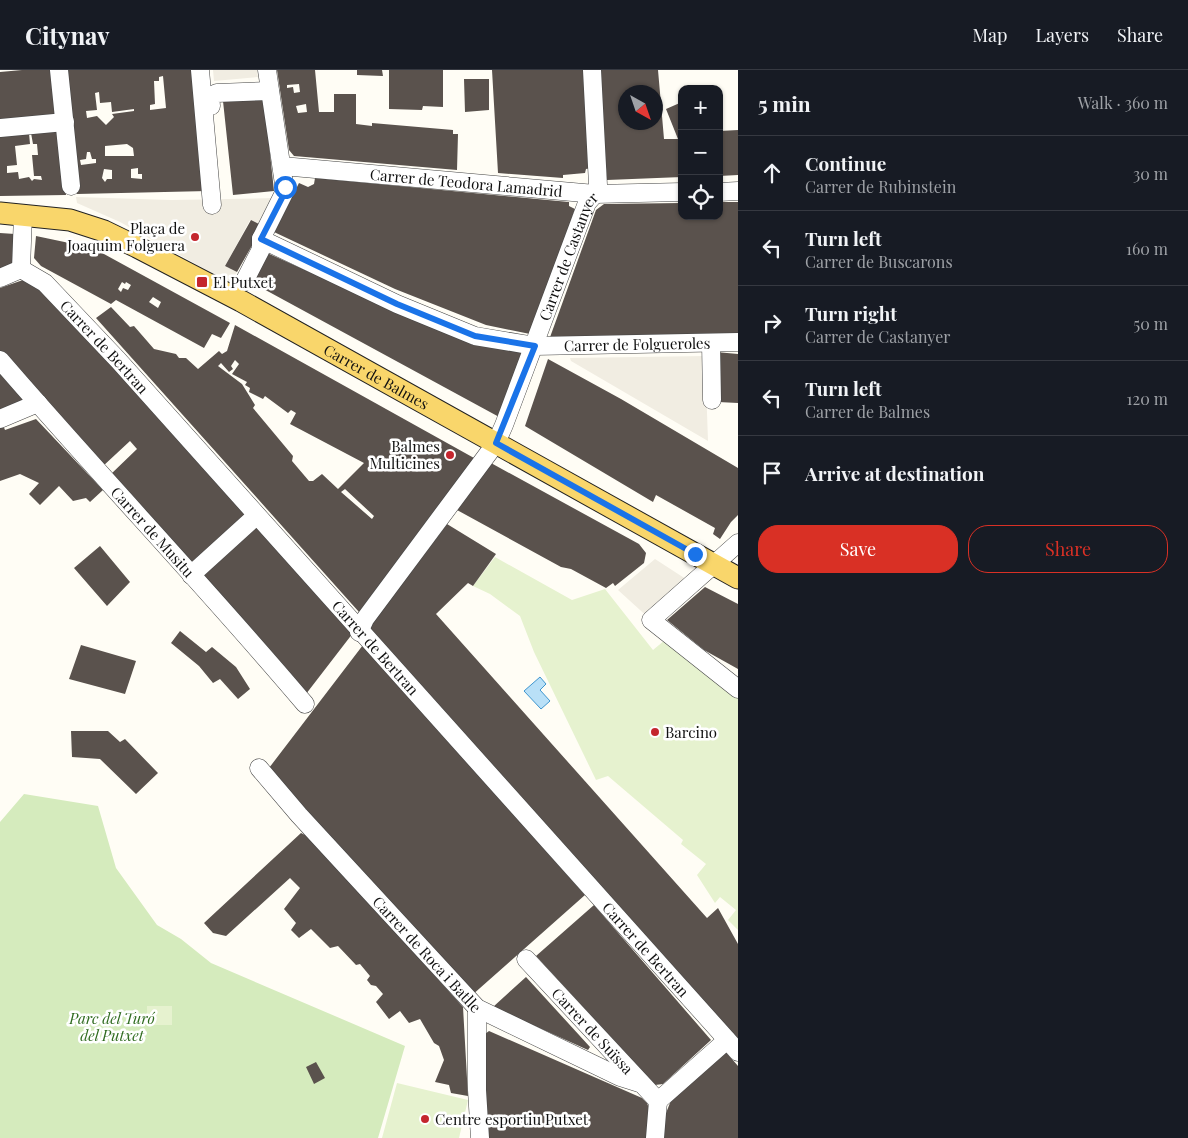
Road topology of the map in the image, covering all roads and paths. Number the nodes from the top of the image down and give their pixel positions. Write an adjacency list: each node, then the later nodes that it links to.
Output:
1 (59, 70): 7 (street)
2 (200, 70): 15 (street)
3 (210, 70): 6 (street)
4 (266, 70): 6 (street)
5 (592, 70): 14 (street, Carrer de Castanyer)
6 (270, 91): 9 (street)
7 (65, 122): 8 (street); 10 (street)
8 (0, 128)
9 (282, 166): 14 (street, Carrer de Teodora Lamadrid); 18 (street)
10 (71, 186)
11 (738, 191): 13 (street)
12 (678, 192): 14 (street, Carrer de Teodora Lamadrid)
13 (723, 192)
14 (595, 194): 24 (street, Carrer de Castanyer)
15 (212, 205)
16 (0, 213): 17 (main road, Carrer de Balmes)
17 (23, 214): 19 (street); 29 (main road, Carrer de Balmes)
18 (261, 239): 21 (street); 24 (street, Carrer de Folgueroles)
19 (21, 269): 20 (street); 30 (street, Carrer de Bertran)
20 (0, 278)
21 (244, 282)
22 (738, 342): 23 (street, Carrer de Folgueroles)
23 (711, 343): 24 (street, Carrer de Folgueroles); 26 (street)
24 (535, 346): 29 (street, Carrer de Castanyer)
25 (0, 360): 27 (street, Carrer de Musitu)
26 (712, 400)
27 (38, 403): 28 (street); 33 (street, Carrer de Musitu)
28 (0, 419)
29 (496, 443): 32 (main road, Carrer de Balmes); 35 (street, Carrer de Castanyer)
30 (256, 516): 33 (street); 35 (street, Carrer de Bertran)
31 (738, 543): 32 (street)
32 (713, 565): 34 (main road, Carrer de Balmes); 36 (street)
33 (191, 575): 37 (street, Carrer de Musitu)
34 (738, 578)
35 (359, 632): 41 (street, Carrer de Bertran)
36 (738, 689)
37 (305, 704)
38 (259, 768): 40 (street, Carrer de Roca i Batlle)
39 (526, 959): 42 (street, Carrer de Suïssa)
40 (477, 1008): 42 (street, Carrer de Roca i Batlle); 44 (street)
41 (732, 1046): 43 (street)
42 (639, 1083): 43 (street, Carrer de Suïssa)
43 (658, 1101): 45 (street)
44 (480, 1138)
45 (655, 1138)

